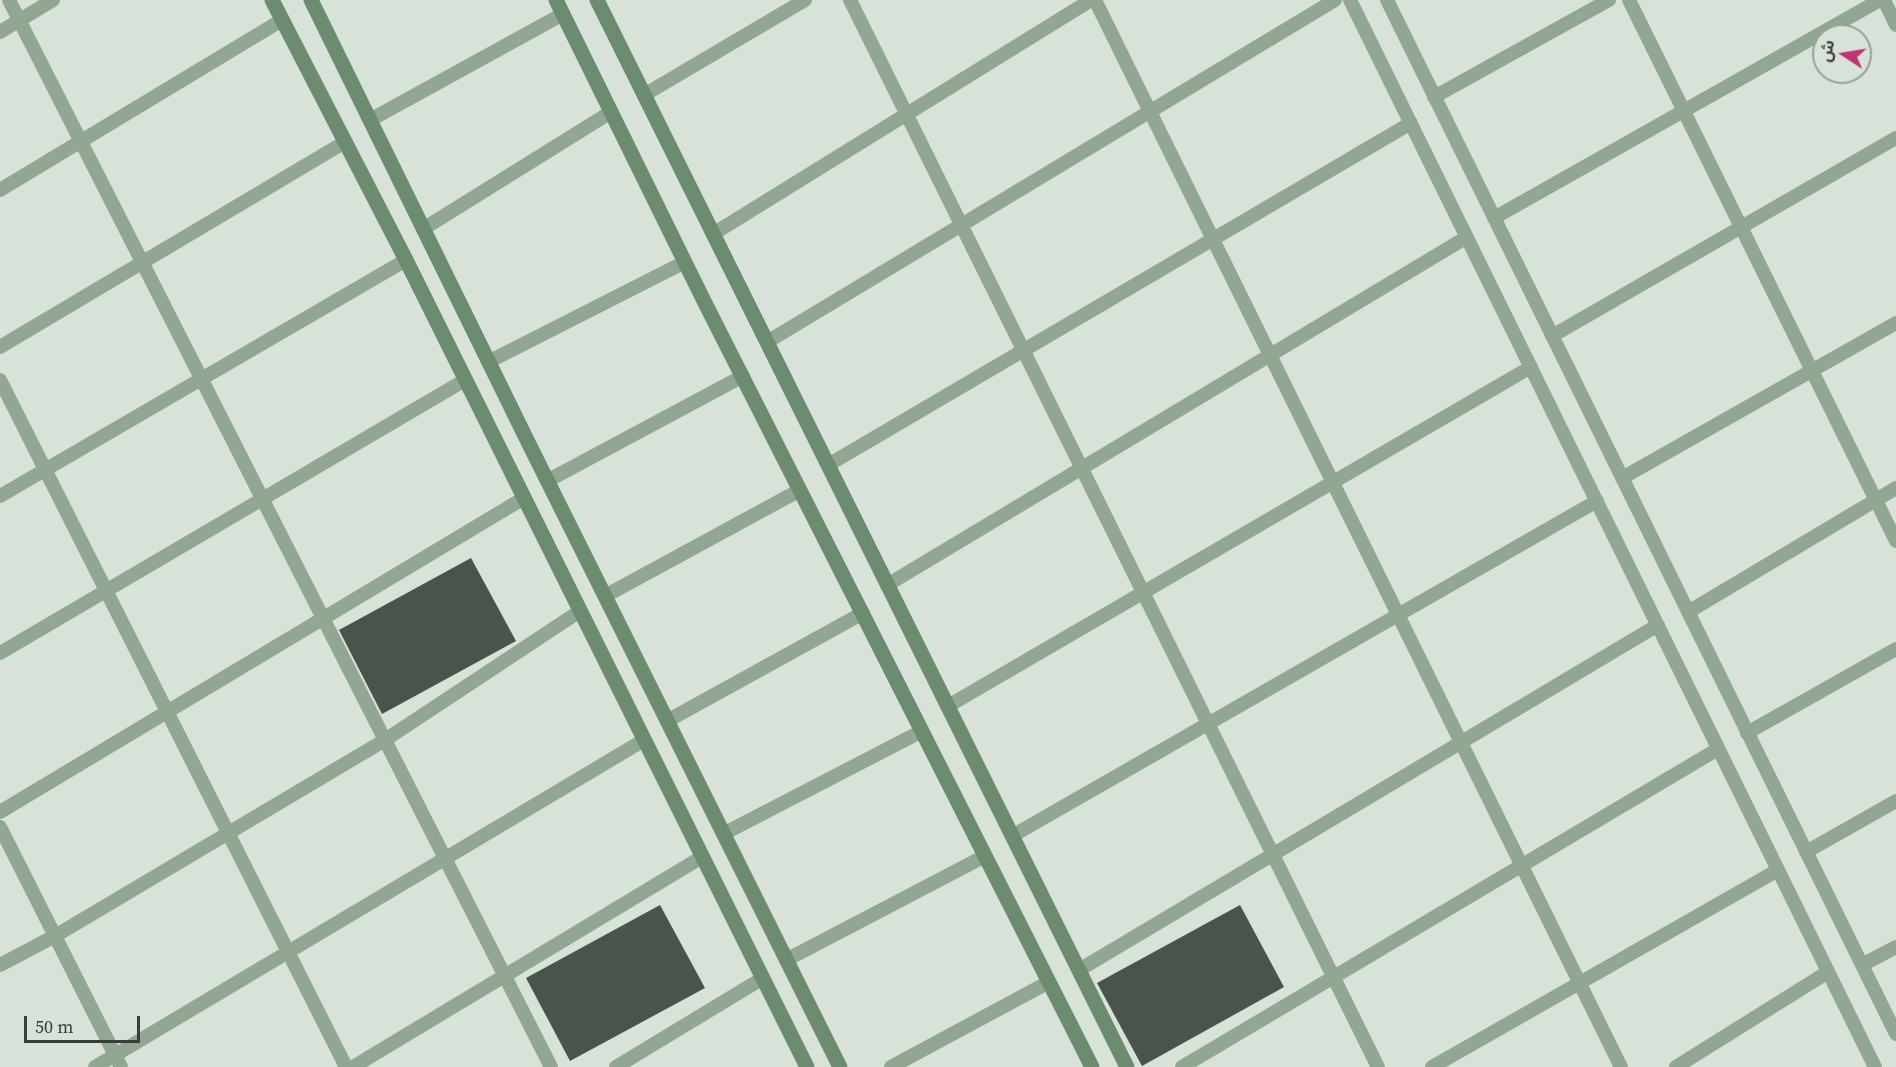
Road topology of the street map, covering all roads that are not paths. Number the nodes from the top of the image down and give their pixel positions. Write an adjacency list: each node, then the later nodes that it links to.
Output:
1 (9, 0): 16 (street)
2 (53, 0): 16 (street)
3 (272, 0): 17 (main road)
4 (311, 0): 26 (main road)
5 (597, 0): 20 (main road)
6 (805, 0): 20 (street)
7 (850, 0): 25 (street)
8 (1093, 0): 24 (street); 25 (street)
9 (1335, 0): 24 (street)
10 (1350, 0): 27 (street)
11 (1387, 0): 21 (street)
12 (1609, 0): 21 (street)
13 (1629, 0): 22 (street)
14 (1882, 0): 18 (street); 22 (street)
15 (560, 7): 23 (main road); 26 (street)
16 (19, 20): 19 (street); 29 (street)
17 (282, 20): 29 (street); 30 (main road)
18 (1896, 26)
19 (0, 32)
20 (644, 95): 36 (main road)
21 (1434, 97): 32 (street)
22 (1684, 111): 32 (street); 34 (street)
23 (611, 112): 35 (street); 41 (main road)
24 (1150, 112): 33 (street); 38 (street)
25 (907, 114): 33 (street); 36 (street)
26 (370, 120): 35 (main road)
27 (1411, 123): 37 (street); 38 (street)
28 (1896, 138): 34 (street)
29 (81, 141): 31 (street); 40 (street)
30 (345, 142): 39 (main road); 40 (street)
31 (0, 190)
32 (1494, 218): 43 (street)
33 (962, 225): 44 (street); 46 (street)
34 (1741, 227): 43 (street); 50 (street)
35 (423, 229): 48 (main road)
36 (713, 234): 44 (main road)
37 (1467, 237): 47 (street); 49 (street)
38 (1212, 239): 46 (street); 47 (street)
39 (406, 260): 52 (street); 54 (main road)
40 (142, 262): 45 (street); 52 (street)
41 (685, 262): 48 (street); 51 (main road)
42 (1896, 323): 50 (street)
43 (1552, 336): 58 (street)
44 (767, 342): 55 (main road)
45 (0, 347)
46 (1023, 350): 55 (street); 56 (street)
47 (1270, 355): 56 (street); 60 (street)
48 (488, 362): 59 (main road)
49 (1531, 367): 60 (street); 67 (street)
50 (1812, 371): 58 (street); 66 (street)
51 (742, 376): 59 (street); 62 (main road)
52 (201, 379): 57 (street); 65 (street)
53 (0, 380): 57 (street)
54 (465, 380): 64 (main road); 65 (street)
55 (828, 465): 69 (main road)
56 (1082, 468): 69 (street); 71 (street)
57 (45, 470): 63 (street); 70 (street)
58 (1622, 478): 74 (street)
59 (547, 481): 72 (main road)
60 (1333, 482): 71 (street); 76 (street)
61 (1896, 488): 66 (street)
62 (800, 490): 72 (street); 75 (main road)
63 (0, 496)
64 (524, 498): 73 (main road); 77 (street)
65 (262, 499): 70 (street); 77 (street)
66 (1876, 500): 68 (street); 74 (street)
67 (1597, 501): 76 (street); 78 (street)
68 (1896, 541)
69 (887, 585): 81 (main road)
70 (106, 591): 80 (street); 82 (street)
71 (1143, 592): 81 (street); 84 (street)
72 (604, 596): 83 (main road)
73 (580, 611): 87 (street); 88 (main road)
74 (1688, 612): 86 (street)
75 (862, 614): 83 (street); 85 (main road)
76 (1398, 615): 84 (street); 89 (street)
77 (323, 619): 82 (street); 87 (street)
78 (1658, 626): 89 (street); 90 (street)
79 (1896, 649): 86 (street)
80 (0, 653)
81 (948, 706): 96 (main road)
82 (167, 712): 92 (street); 94 (street)
83 (667, 721): 95 (main road)
84 (1208, 724): 96 (street); 98 (street)
85 (922, 731): 95 (street); 99 (main road)
86 (1747, 733): 97 (street)
87 (385, 740): 94 (street); 101 (street)
88 (644, 740): 100 (main road); 101 (street)
89 (1461, 742): 98 (street); 102 (street)
90 (1719, 749): 102 (street); 103 (street)
91 (1896, 801): 97 (street)
92 (0, 812)
93 (0, 827): 104 (street)
94 (228, 833): 104 (street); 106 (street)
95 (723, 834): 107 (main road)
96 (1012, 836): 110 (main road)
97 (1806, 852): 109 (street)
98 (1273, 854): 110 (street); 113 (street)
99 (986, 856): 107 (street); 115 (main road)
100 (702, 857): 112 (street); 114 (main road)
101 (445, 859): 106 (street); 112 (street)
102 (1522, 865): 113 (street); 116 (street)
103 (1778, 870): 111 (street); 116 (street)
104 (55, 936): 108 (street); 118 (street)
105 (1896, 947): 109 (street)
106 (288, 952): 118 (street); 120 (street)
107 (786, 960): 125 (main road)
108 (0, 965)
109 (1862, 965): 117 (street)
110 (1079, 970): 128 (main road)
111 (1828, 972): 133 (street); 134 (street)
112 (505, 976): 121 (street); 122 (street)
113 (1334, 977): 129 (street); 130 (street)
114 (763, 978): 123 (street); 124 (main road)
115 (1049, 982): 126 (street); 127 (main road)
116 (1580, 983): 131 (street); 132 (street)
117 (1896, 1034)
118 (118, 1061): 119 (street)
119 (95, 1067)
120 (346, 1067)
121 (353, 1067)
122 (551, 1067)
123 (616, 1067)
124 (807, 1067)
125 (840, 1067)
126 (891, 1067)
127 (1092, 1067)
128 (1127, 1067)
129 (1182, 1067)
130 (1378, 1067)
131 (1432, 1067)
132 (1621, 1067)
133 (1676, 1067)
134 (1875, 1067)

